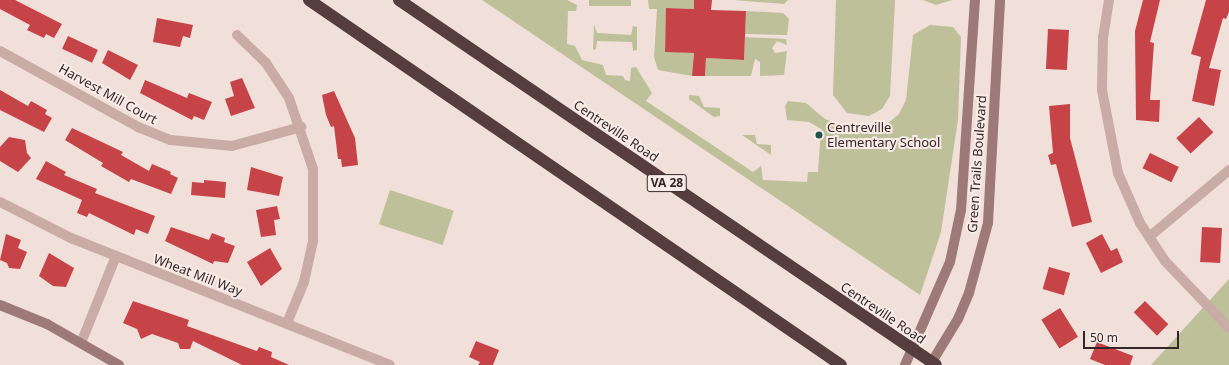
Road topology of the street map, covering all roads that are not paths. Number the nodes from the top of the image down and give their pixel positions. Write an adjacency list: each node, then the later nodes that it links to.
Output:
1 (309, 0): 21 (highway)
2 (399, 0): 17 (highway, Centreville Road / VA 28)
3 (975, 0): 17 (street, Green Trails Boulevard)
4 (1000, 0): 18 (street, Green Trails Boulevard)
5 (1109, 0): 11 (street)
6 (237, 35): 8 (street)
7 (0, 51): 8 (street, Harvest Mill Court)
8 (301, 127): 14 (street)
9 (1229, 170): 11 (street)
10 (0, 202): 12 (street, Wheat Mill Way)
11 (1149, 237): 15 (street)
12 (116, 256): 14 (street, Wheat Mill Way); 16 (street)
13 (0, 305): 16 (street)
14 (287, 323): 20 (street, Wheat Mill Way)
15 (1229, 328)
16 (81, 343): 19 (street)
17 (911, 348): 18 (highway, Centreville Road / VA 28); 22 (street, Green Trails Boulevard)
18 (933, 364)
19 (119, 365)
20 (390, 365)
21 (841, 365)
22 (905, 365)

